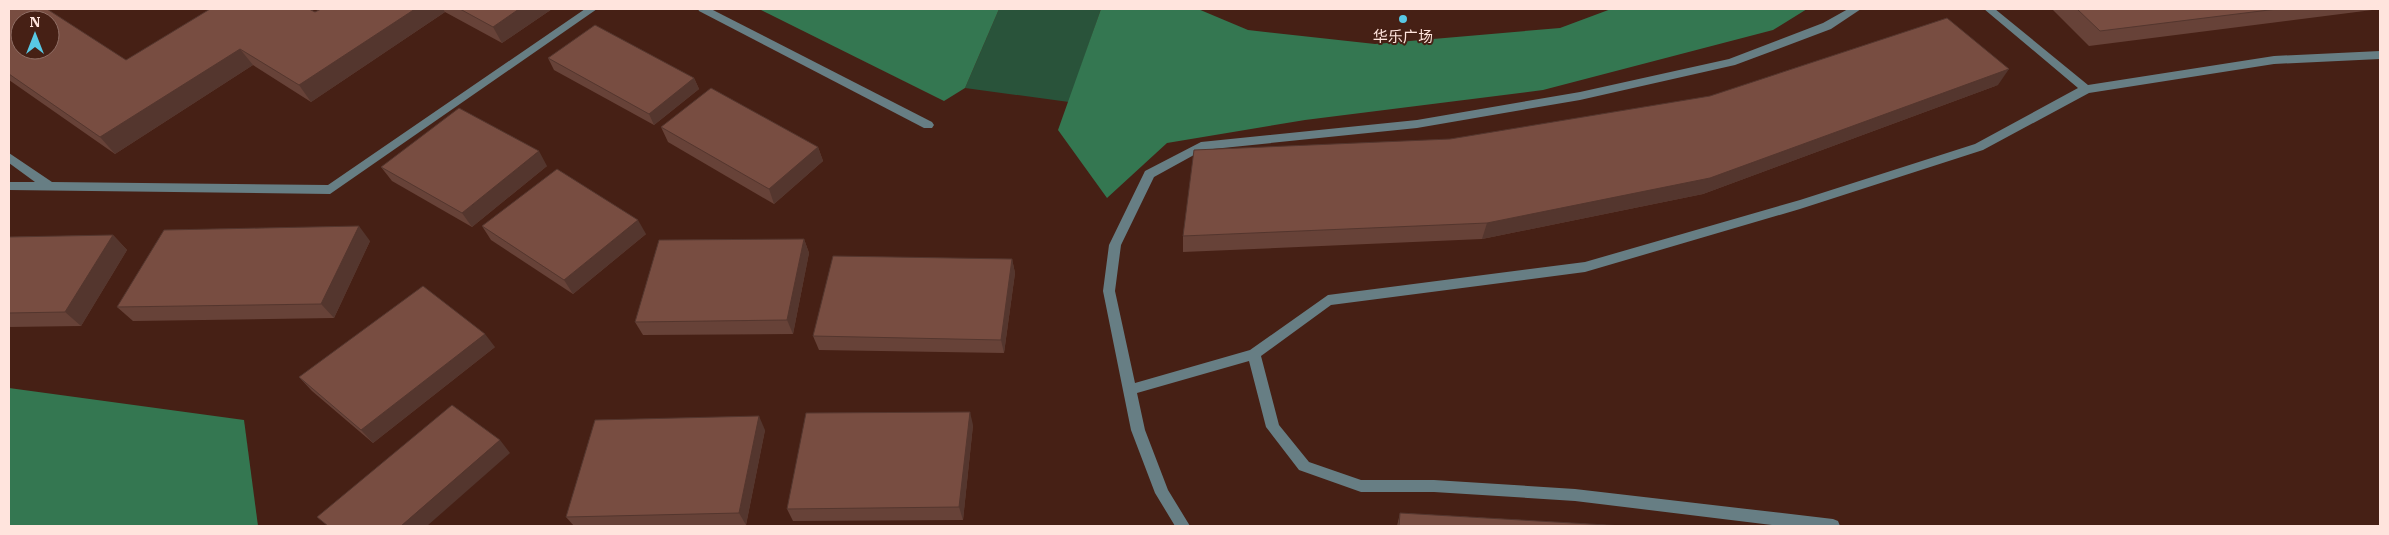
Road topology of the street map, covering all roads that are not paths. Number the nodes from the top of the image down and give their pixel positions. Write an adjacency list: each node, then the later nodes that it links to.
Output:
1 (592, 9): 10 (street)
2 (703, 9): 7 (street)
3 (1856, 9): 12 (street)
4 (1990, 9): 6 (street)
5 (2380, 55): 6 (street)
6 (2086, 89): 11 (street)
7 (928, 125)
8 (9, 156): 10 (street)
9 (9, 186): 10 (street)
10 (49, 186)
11 (1254, 354): 12 (street); 14 (street)
12 (1130, 390): 13 (street)
13 (1183, 526)
14 (1833, 526)

